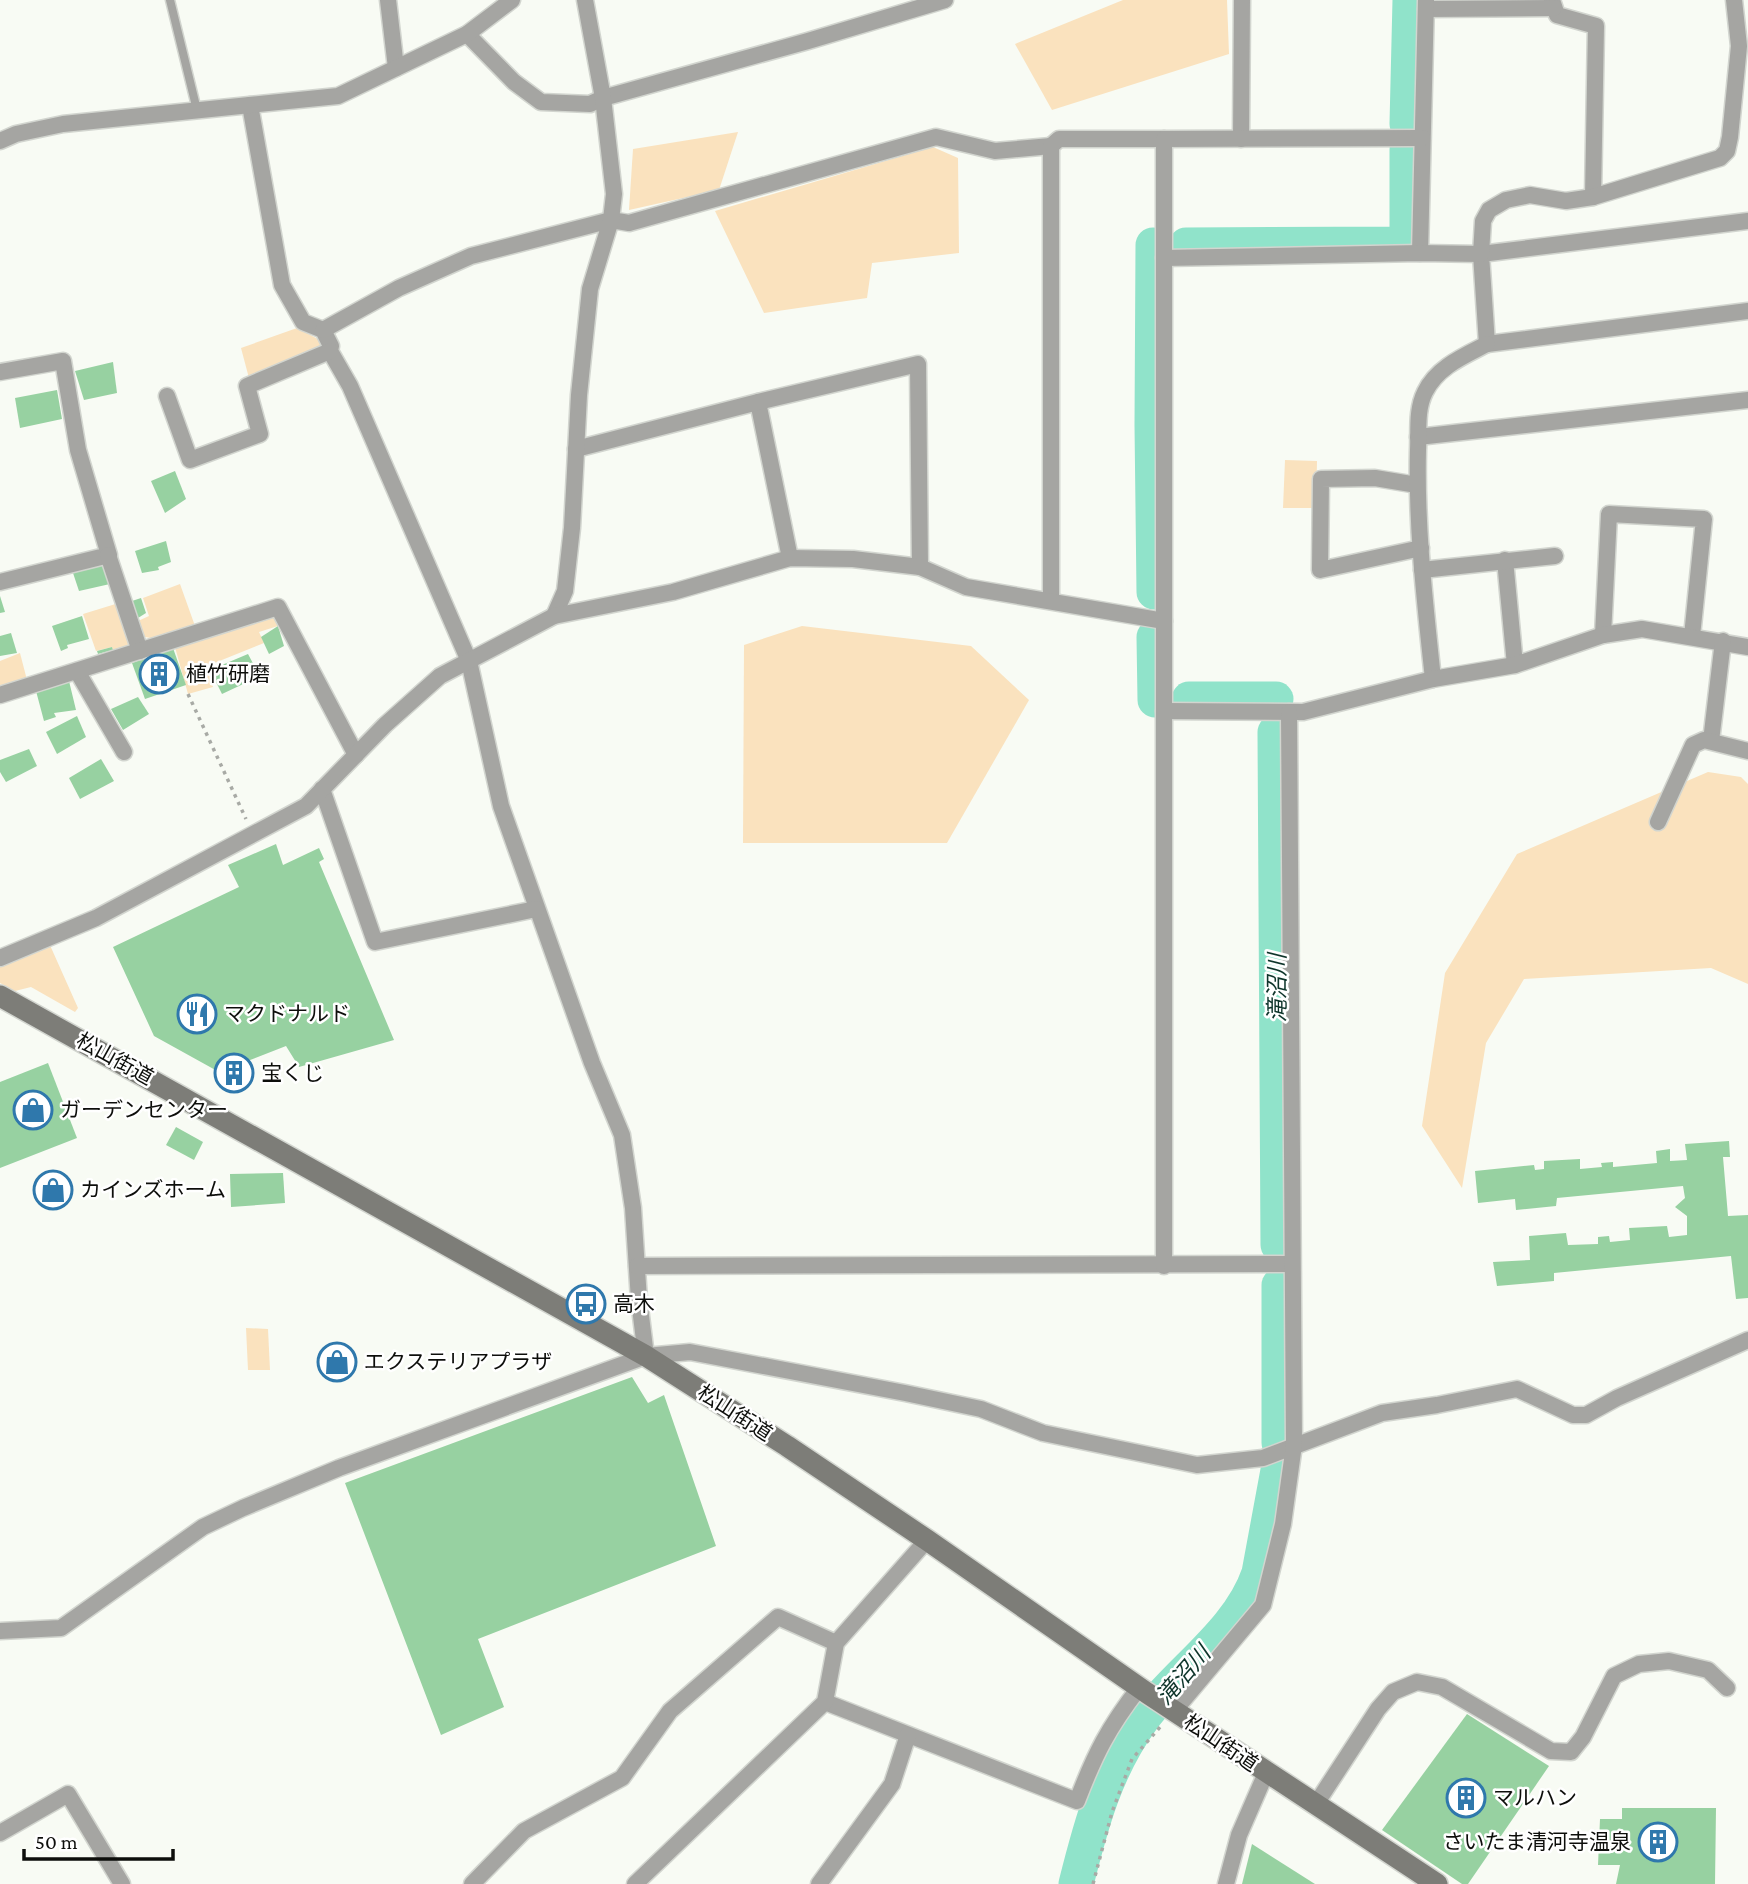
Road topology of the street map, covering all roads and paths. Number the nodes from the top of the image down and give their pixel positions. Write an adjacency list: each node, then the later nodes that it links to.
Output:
1 (170, 0): 14 (lane)
2 (388, 0): 11 (street)
3 (512, 0): 10 (street)
4 (584, 0): 12 (street)
5 (945, 0): 12 (street)
6 (1242, 0): 17 (street)
7 (1734, 0): 20 (street)
8 (1553, 4): 9 (street); 20 (street)
9 (1426, 5): 15 (street)
10 (467, 34): 11 (street); 12 (street)
11 (396, 68): 13 (street)
12 (603, 97): 21 (street)
13 (250, 105): 14 (street); 27 (street)
14 (197, 110): 18 (street)
15 (1422, 138): 17 (street); 23 (street)
16 (1164, 139): 17 (street); 19 (street); 25 (street)
17 (1241, 139)
18 (0, 141)
19 (1051, 146): 21 (street); 45 (street)
20 (1592, 197): 24 (street)
21 (611, 220): 27 (street); 35 (street)
22 (1748, 221): 24 (street)
23 (1419, 253): 24 (street); 25 (street)
24 (1481, 254): 28 (street)
25 (1164, 258): 47 (street)
26 (1748, 311): 28 (street)
27 (323, 330): 29 (street)
28 (1487, 344): 34 (street)
29 (330, 351): 31 (street); 53 (street)
30 (0, 372): 38 (street)
31 (167, 396)
32 (1748, 400): 34 (street)
33 (758, 402): 35 (street); 40 (street); 42 (street)
34 (1418, 437): 36 (street)
35 (576, 449): 46 (street)
36 (1417, 485): 37 (street); 37 (street)
37 (1421, 548): 43 (street)
38 (108, 555): 44 (street); 52 (street)
39 (1555, 556): 41 (street)
40 (790, 558): 42 (street); 46 (street)
41 (1505, 560): 43 (street); 54 (street)
42 (920, 567): 45 (street)
43 (1422, 570): 56 (street)
44 (0, 582)
45 (1051, 601): 47 (street)
46 (554, 616): 53 (street)
47 (1164, 621): 59 (street)
48 (1602, 635): 49 (street); 49 (street); 54 (street)
49 (1692, 636): 50 (street)
50 (1723, 641): 51 (street); 61 (street)
51 (1748, 647)
52 (140, 651): 55 (street); 64 (street)
53 (469, 661): 64 (street); 68 (street)
54 (1515, 665): 56 (street)
55 (78, 671): 58 (street); 63 (street)
56 (1433, 679): 60 (street)
57 (188, 694): 67 (path)
58 (0, 695)
59 (1164, 711): 60 (street); 73 (street)
60 (1289, 712): 71 (street)
61 (1711, 741): 62 (street); 66 (street)
62 (1748, 751)
63 (124, 752)
64 (356, 755): 65 (street)
65 (322, 789): 67 (street); 68 (street)
66 (1658, 822)
67 (253, 834): 69 (street)
68 (536, 909): 72 (street)
69 (0, 958)
70 (0, 996): 75 (main road, 松山街道)
71 (1292, 1264): 73 (street); 76 (street)
72 (637, 1266): 73 (street); 75 (street)
73 (1164, 1266)
74 (1748, 1340): 76 (street)
75 (646, 1356): 76 (street); 77 (main road, 松山街道); 78 (street)
76 (1294, 1445): 83 (street)
77 (928, 1540): 79 (street); 81 (main road, 松山街道)
78 (0, 1631)
79 (836, 1643): 82 (street); 89 (street)
80 (1727, 1688): 86 (street)
81 (1143, 1691): 83 (main road, 松山街道); 84 (street)
82 (825, 1702): 84 (street); 90 (street)
83 (1170, 1709): 85 (main road, 松山街道); 92 (path)
84 (908, 1735): 91 (street)
85 (1266, 1773): 86 (main road, 松山街道); 93 (street)
86 (1316, 1804): 94 (main road, 松山街道)
87 (0, 1833): 88 (street)
88 (122, 1884)
89 (472, 1884)
90 (635, 1884)
91 (819, 1884)
92 (1093, 1884)
93 (1226, 1884)
94 (1437, 1884)

